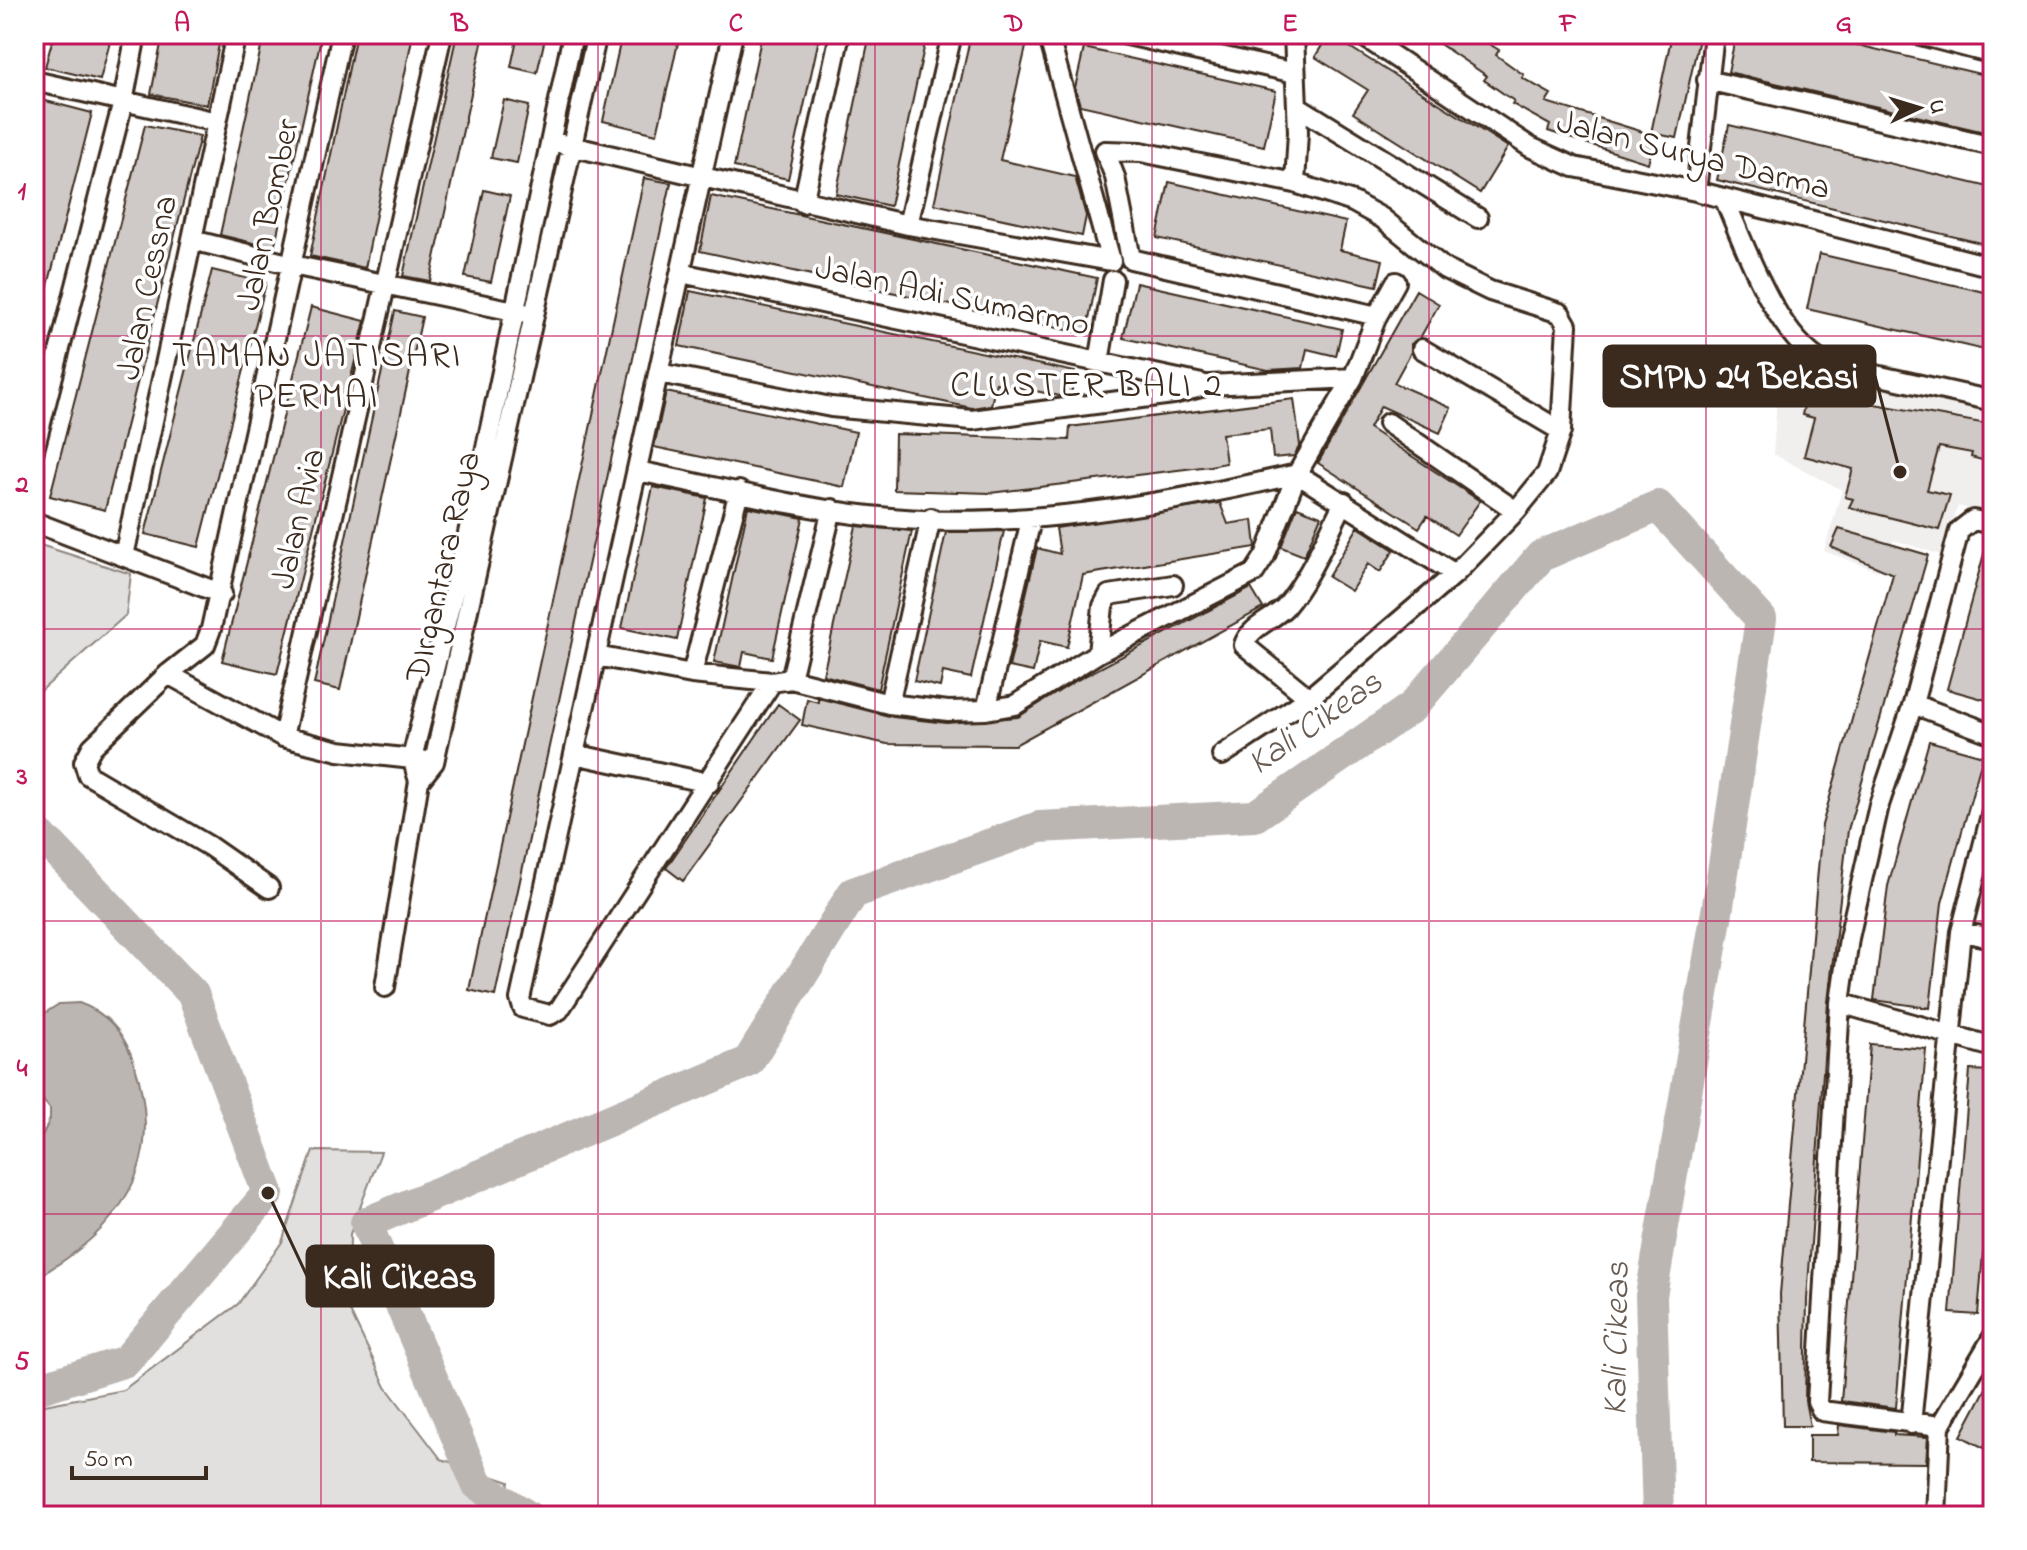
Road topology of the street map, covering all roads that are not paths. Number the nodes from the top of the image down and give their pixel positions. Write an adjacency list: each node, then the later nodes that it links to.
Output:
1 (136, 34): 20 (street)
2 (236, 34): 22 (street, Jalan Cessna)
3 (342, 34): 34 (street, Jalan Bomber)
4 (442, 34): 39 (street, Jalan Avia)
5 (573, 34): 23 (street, DIrgantara Raya)
6 (597, 34): 25 (street, DIrgantara Raya)
7 (733, 34): 26 (street)
8 (840, 34): 30 (street)
9 (952, 34): 32 (street)
10 (1048, 34): 32 (street)
11 (1123, 34): 17 (street)
12 (1294, 34): 17 (street)
13 (1360, 34): 28 (street, Jalan Surya Darma)
14 (1714, 34): 18 (street)
15 (1916, 34): 16 (street)
16 (1993, 54)
17 (1295, 73): 21 (street)
18 (1707, 80): 24 (street); 28 (street)
19 (34, 81): 20 (street)
20 (123, 102): 22 (street); 51 (street)
21 (1297, 106): 27 (street); 31 (street)
22 (217, 122): 33 (street, Jalan Cessna)
23 (551, 141): 25 (street); 40 (street, DIrgantara Raya)
24 (1993, 146)
25 (573, 147): 26 (street); 41 (street, DIrgantara Raya)
26 (702, 175): 30 (street); 36 (street)
27 (1295, 183): 42 (street); 50 (street)
28 (1696, 191): 29 (street, Jalan Surya Darma)
29 (1724, 198): 35 (street, Jalan Surya Darma); 48 (street)
30 (803, 203): 32 (street)
31 (1478, 218)
32 (908, 225)
33 (192, 240): 34 (street); 63 (street, Jalan Cessna)
34 (292, 265): 39 (street); 66 (street, Jalan Bomber)
35 (1993, 267)
36 (681, 273): 44 (street, Jalan Adi Sumarmo); 45 (street)
37 (1113, 280): 44 (street)
38 (1396, 282): 42 (street)
39 (387, 286): 40 (street); 77 (street, Jalan Avia)
40 (513, 311): 41 (street); 62 (street, DIrgantara Raya)
41 (534, 314): 62 (street, DIrgantara Raya)
42 (1377, 316): 46 (street)
43 (1422, 349): 50 (street)
44 (1099, 362): 47 (street, Jalan Adi Sumarmo)
45 (659, 373): 47 (street); 52 (street)
46 (1353, 378): 47 (street); 53 (street)
47 (1209, 385)
48 (1993, 401)
49 (1388, 423): 57 (street)
50 (1561, 431): 57 (street)
51 (34, 450)
52 (637, 471): 54 (street); 68 (street)
53 (1297, 474): 55 (street); 59 (street); 67 (street)
54 (739, 491): 56 (street); 70 (street)
55 (1344, 502): 64 (street); 72 (street)
56 (832, 509): 58 (street); 71 (street)
57 (1516, 511): 64 (street)
58 (931, 518): 59 (street); 73 (street)
59 (1031, 520): 75 (street)
60 (34, 522): 63 (street)
61 (1993, 524): 74 (street)
62 (475, 540): 80 (street, DIrgantara Raya); 81 (street, DIrgantara Raya)
63 (124, 556): 66 (street)
64 (1455, 574): 72 (street)
65 (1173, 585): 67 (street)
66 (222, 594): 69 (street, Jalan Bomber)
67 (1098, 653): 75 (street)
68 (596, 656): 70 (street); 78 (street)
69 (168, 674): 77 (street); 86 (street, Jalan Bomber)
70 (692, 674): 71 (street)
71 (781, 681): 73 (street); 83 (street)
72 (1309, 698): 79 (street)
73 (889, 704): 75 (street)
74 (1913, 704): 76 (street); 90 (street)
75 (986, 710)
76 (1993, 734)
77 (283, 737): 80 (street)
78 (574, 754): 83 (street); 83 (street)
79 (1222, 755)
80 (412, 758): 81 (street); 82 (street, DIrgantara Raya)
81 (434, 762): 82 (street, DIrgantara Raya)
82 (419, 781): 89 (street, DIrgantara Raya)
83 (709, 783)
84 (1993, 807): 85 (street)
85 (1987, 852): 87 (street)
86 (269, 888)
87 (1961, 932): 88 (street); 91 (street)
88 (1993, 938)
89 (385, 987)
90 (1840, 1003): 91 (street); 94 (street)
91 (1949, 1036): 92 (street); 94 (street)
92 (1993, 1047)
93 (1993, 1337): 95 (street)
94 (1911, 1424): 95 (street)
95 (1940, 1426): 96 (street)
96 (1936, 1516)

